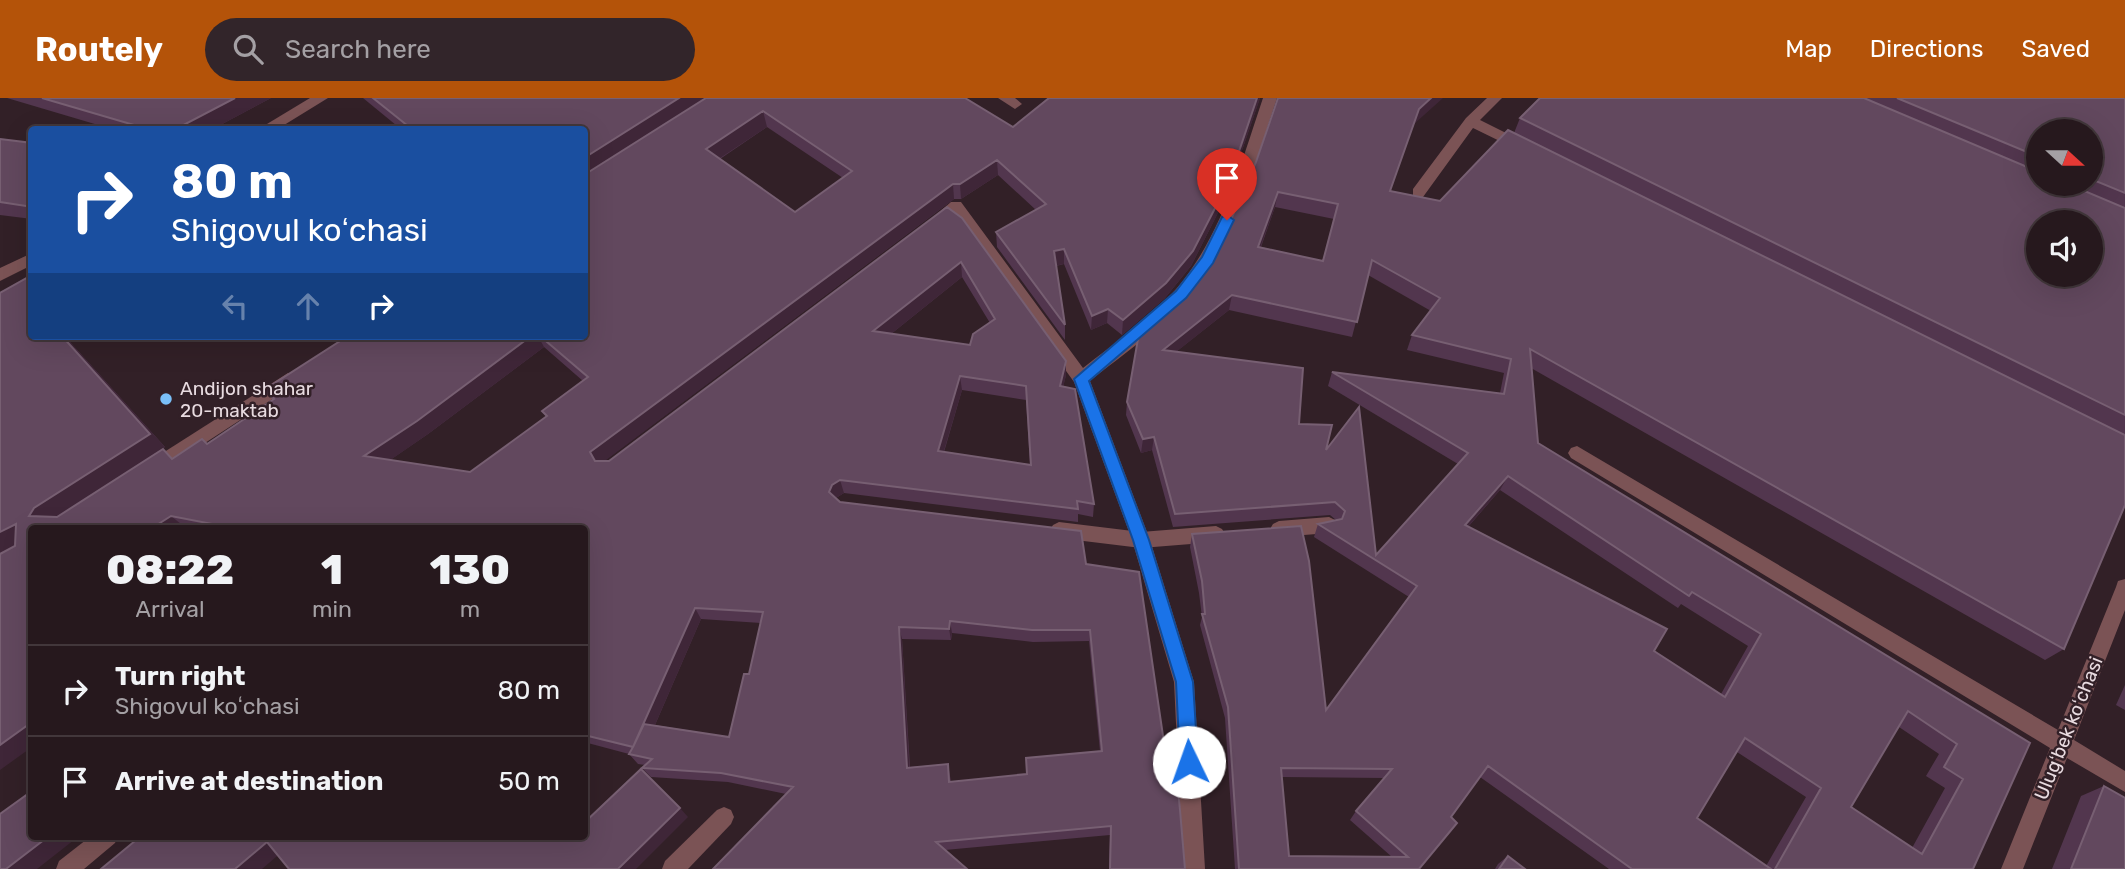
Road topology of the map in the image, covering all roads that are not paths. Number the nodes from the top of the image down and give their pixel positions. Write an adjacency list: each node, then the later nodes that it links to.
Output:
1 (321, 98): 5 (street)
2 (1270, 98): 12 (street)
3 (1495, 98): 4 (street)
4 (1471, 121): 6 (street); 7 (street)
5 (271, 126)
6 (1533, 152)
7 (1418, 193)
8 (913, 238): 12 (street)
9 (28, 260): 10 (street)
10 (0, 275)
11 (299, 373): 14 (street)
12 (1081, 379): 19 (street)
13 (1577, 453): 21 (street)
14 (139, 477)
15 (1329, 525): 17 (street)
16 (1046, 528): 19 (street)
17 (1262, 530)
18 (1235, 532): 19 (street)
19 (1141, 540): 27 (street)
20 (2125, 587): 21 (street, Ulugʻbek koʻchasi)
21 (2061, 743): 22 (street); 28 (street, Ulugʻbek koʻchasi)
22 (2125, 782)
23 (724, 817): 26 (street)
24 (103, 840): 25 (street)
25 (67, 869)
26 (673, 869)
27 (1195, 869)
28 (2012, 869)

